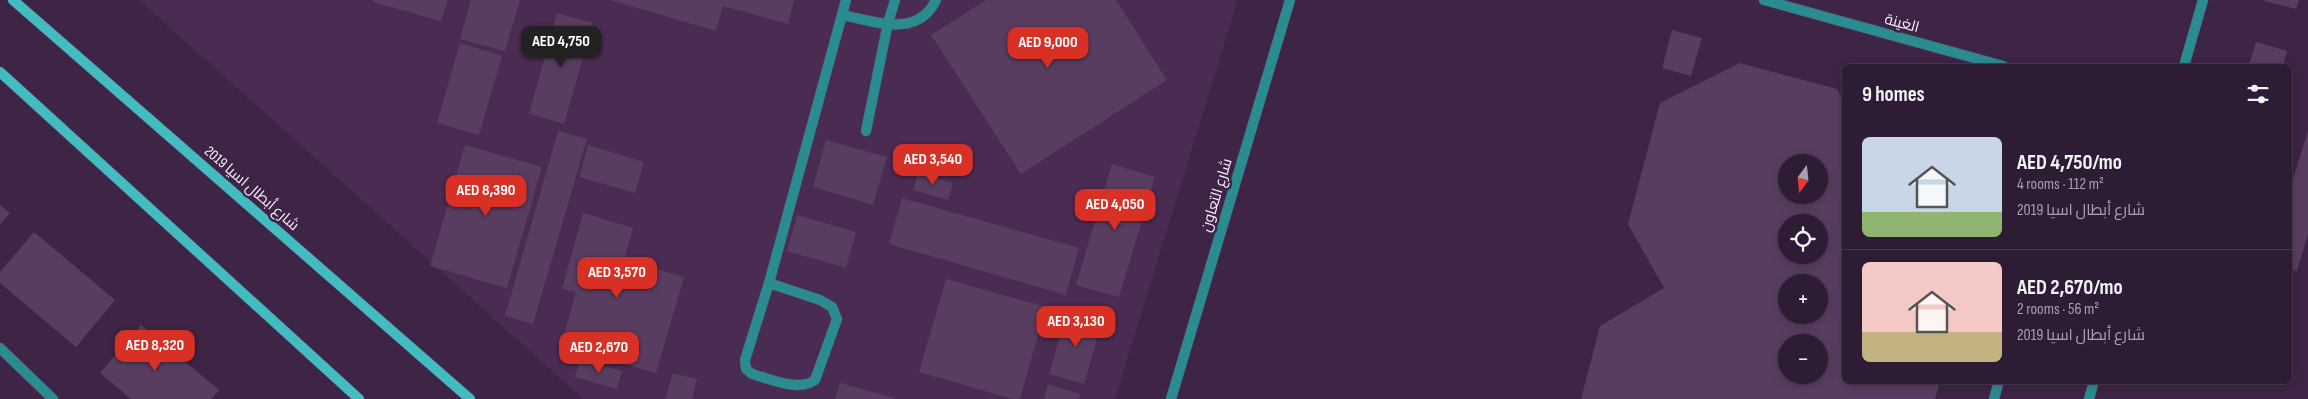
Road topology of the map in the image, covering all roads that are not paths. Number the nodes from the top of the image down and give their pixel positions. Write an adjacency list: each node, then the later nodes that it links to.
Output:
1 (14, 0): 11 (main road, شارع أبطال اسيا 2019)
2 (24, 0): 11 (main road)
3 (846, 0): 9 (street)
4 (895, 0): 10 (street)
5 (936, 0): 10 (street)
6 (1290, 0): 23 (street, شارع التعاون)
7 (1764, 0): 12 (street, الغينة)
8 (2203, 0): 13 (street)
9 (842, 15): 10 (street); 16 (street)
10 (888, 23): 15 (street)
11 (42, 25): 22 (main road, شارع أبطال اسيا 2019)
12 (1996, 64)
13 (2185, 64)
14 (0, 72): 21 (main road)
15 (866, 131)
16 (769, 283): 16 (street)
17 (0, 348): 20 (street)
18 (1998, 384): 24 (street)
19 (2093, 384): 25 (street)
20 (53, 399)
21 (359, 399)
22 (470, 399)
23 (1171, 399)
24 (1994, 399)
25 (2089, 399)

